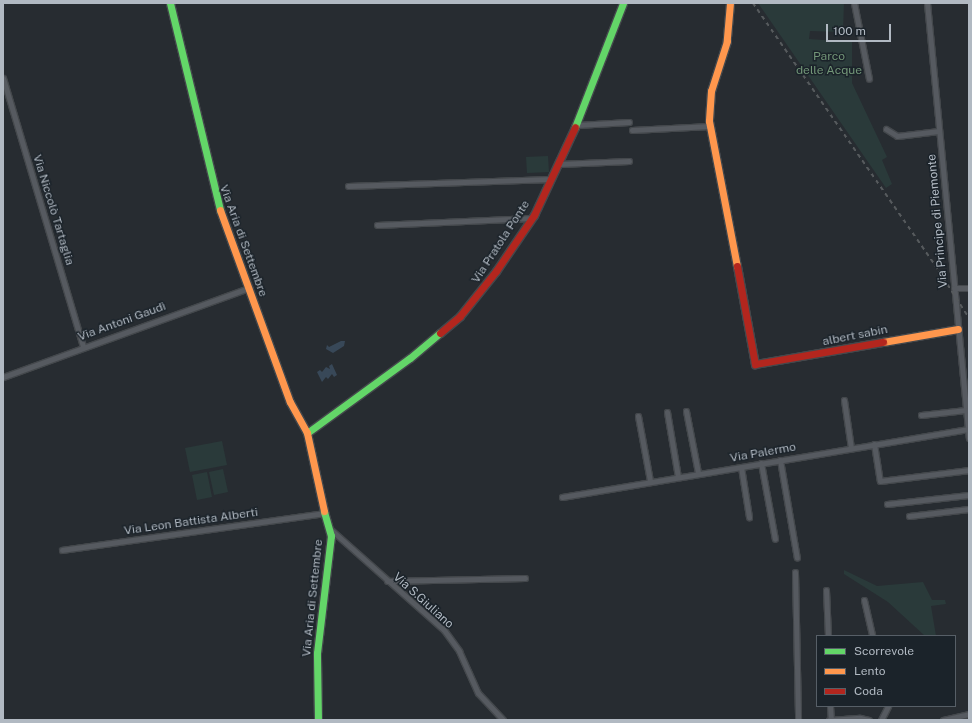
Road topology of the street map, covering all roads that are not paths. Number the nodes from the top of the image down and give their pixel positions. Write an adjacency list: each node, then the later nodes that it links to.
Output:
1 (170, 3): 20 (street, Via Aria di Settembre)
2 (623, 3): 9 (street, Via Pratola Ponte)
3 (730, 3): 10 (street)
4 (854, 3): 7 (street)
5 (928, 3): 13 (street, Via Principe di Piemonte)
6 (3, 78): 24 (street, Via Niccolò Tartaglia)
7 (870, 79)
8 (629, 122): 9 (street)
9 (577, 125): 15 (street, Via Pratola Ponte)
10 (710, 126): 12 (street); 23 (street, albert sabin)
11 (886, 129): 13 (street)
12 (632, 130)
13 (939, 132): 21 (street, Via Principe di Piemonte)
14 (629, 161): 15 (street)
15 (559, 164): 16 (street, Via Pratola Ponte)
16 (551, 179): 17 (street); 18 (street, Via Pratola Ponte)
17 (348, 186)
18 (532, 218): 19 (street); 33 (street, Via Pratola Ponte)
19 (377, 225)
20 (248, 288): 24 (street, Via Antoni Gaudì); 33 (street, Via Aria di Settembre)
21 (954, 288): 22 (street); 23 (street, Via Principe di Piemonte)
22 (969, 288)
23 (958, 329): 27 (street, Via Principe di Piemonte)
24 (83, 347): 25 (street, Via Antoni Gaudì)
25 (3, 377)
26 (844, 400): 36 (street)
27 (966, 410): 30 (street); 32 (street, Via Principe di Piemonte)
28 (686, 411): 41 (street)
29 (667, 412): 42 (street)
30 (921, 415)
31 (638, 416): 43 (street)
32 (968, 429): 34 (street, Via Principe di Piemonte); 35 (street, Via Palermo)
33 (310, 431): 48 (street, Via Aria di Settembre)
34 (969, 438)
35 (874, 444): 36 (street, Via Palermo); 40 (street)
36 (851, 448): 37 (street, Via Palermo)
37 (780, 460): 38 (street, Via Palermo); 54 (street)
38 (762, 463): 39 (street, Via Palermo); 52 (street)
39 (742, 467): 41 (street, Via Palermo); 50 (street)
40 (969, 470)
41 (698, 473): 42 (street, Via Palermo)
42 (678, 477): 43 (street, Via Palermo)
43 (650, 481): 45 (street, Via Palermo)
44 (969, 495): 46 (street)
45 (562, 497)
46 (887, 504)
47 (969, 509): 49 (street)
48 (324, 513): 51 (street, Via Aria di Settembre); 53 (street, Via Leon Battista Alberti)
49 (909, 516)
50 (749, 517)
51 (329, 527): 57 (street, Via S.Giuliano); 65 (street, Via Aria di Settembre)
52 (775, 539)
53 (62, 550)
54 (797, 558)
55 (795, 572): 67 (street)
56 (525, 578): 57 (street)
57 (387, 581): 66 (street, Via S.Giuliano)
58 (826, 590): 60 (street)
59 (864, 600): 61 (street)
60 (828, 635)
61 (872, 635)
62 (830, 707): 68 (street)
63 (888, 707): 70 (street)
64 (969, 714): 71 (street)
65 (318, 720)
66 (503, 720)
67 (798, 720)
68 (830, 720): 69 (street)
69 (868, 720)
70 (881, 720)
71 (944, 720)

